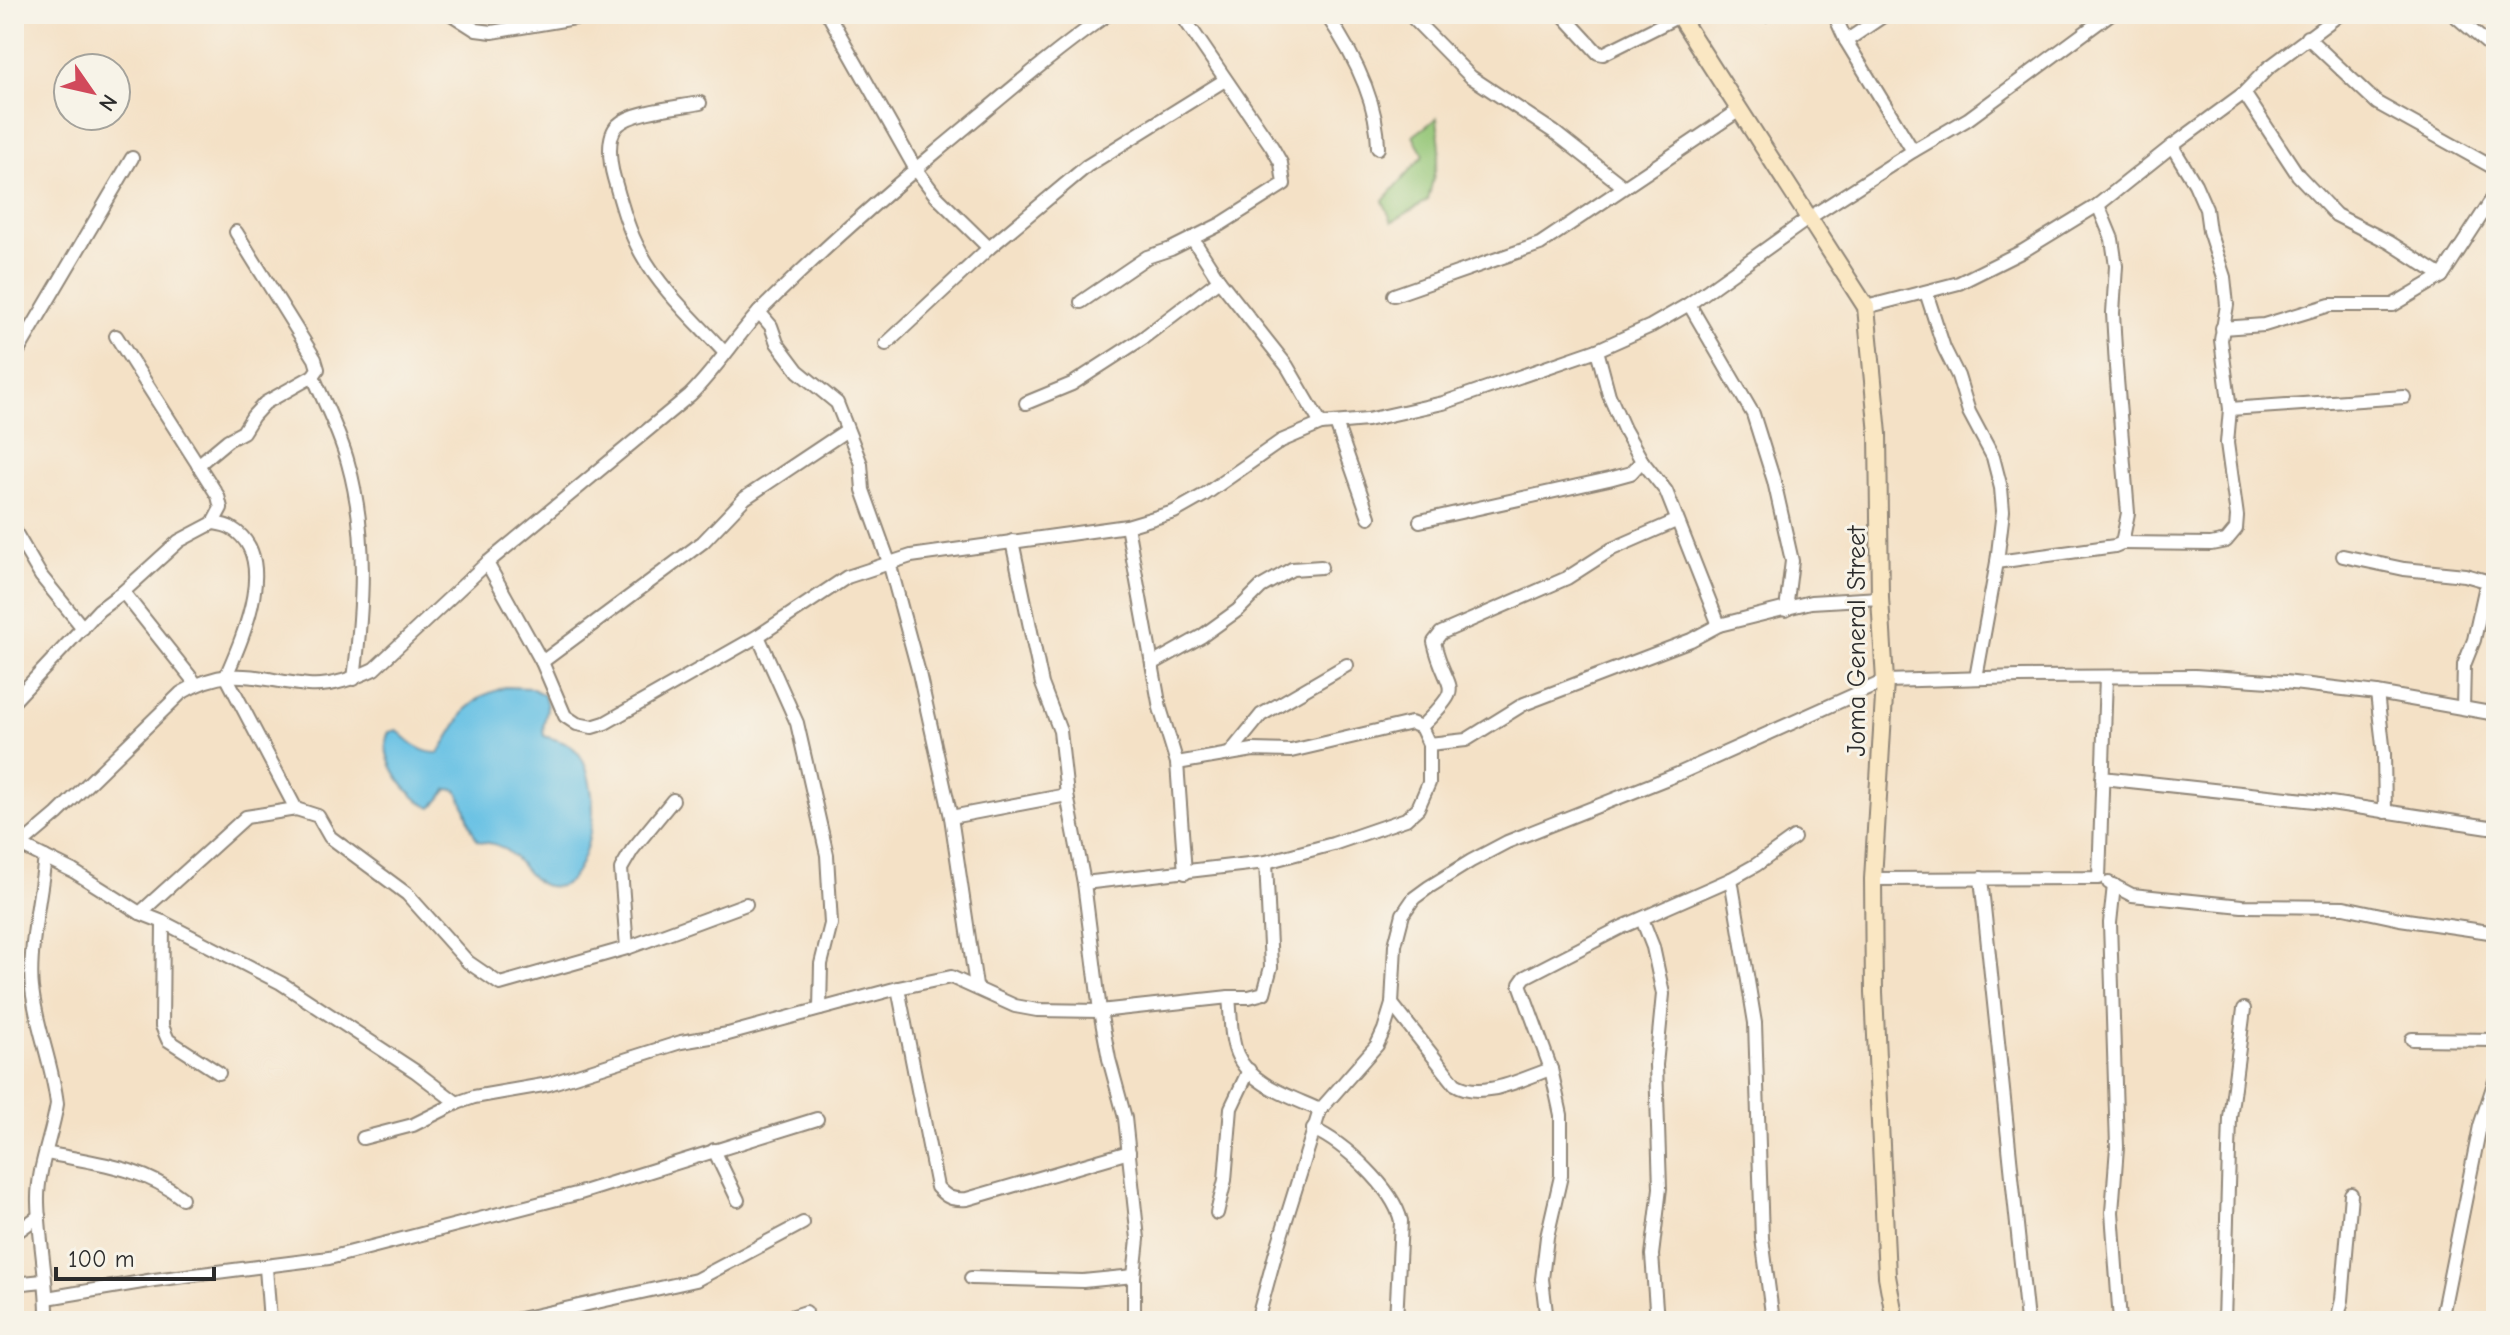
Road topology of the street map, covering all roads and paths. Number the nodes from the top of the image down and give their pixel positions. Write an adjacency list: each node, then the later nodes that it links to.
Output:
1 (451, 14): 2 (street)
2 (599, 14)
3 (828, 14): 26 (street)
4 (1108, 14): 26 (street)
5 (1181, 14): 18 (street)
6 (1326, 14): 23 (street)
7 (1409, 14): 28 (street)
8 (1562, 14): 14 (street)
9 (1834, 14): 16 (street)
10 (1886, 14): 16 (street)
11 (2110, 14): 24 (street)
12 (2340, 14): 15 (street)
13 (2453, 14): 17 (street)
14 (1679, 15): 21 (street, Joma General Street)
15 (2307, 37): 19 (street); 27 (street)
16 (1846, 41): 24 (street)
17 (2496, 51)
18 (1225, 80): 33 (street); 34 (street)
19 (2244, 93): 22 (street); 35 (street)
20 (700, 103): 47 (street)
21 (1738, 111): 28 (street); 31 (street, Joma General Street)
22 (2172, 146): 30 (street); 43 (street)
23 (1378, 148)
24 (1913, 151): 31 (street)
25 (132, 158): 48 (street)
26 (915, 168): 34 (street); 42 (street)
27 (2496, 169)
28 (1624, 187): 38 (street)
29 (2496, 193): 35 (street)
30 (2098, 205): 37 (street); 65 (street)
31 (1809, 218): 40 (street); 41 (street, Joma General Street)
32 (236, 232): 49 (street)
33 (1192, 238): 36 (street); 39 (street)
34 (989, 248): 45 (street)
35 (2442, 276): 43 (street)
36 (1219, 280): 51 (street); 54 (street)
37 (1926, 292): 41 (street); 68 (street)
38 (1394, 295)
39 (1081, 302)
40 (1689, 304): 46 (street); 74 (street)
41 (1866, 307): 73 (street, Joma General Street)
42 (759, 312): 47 (street); 55 (street)
43 (2222, 328): 52 (street)
44 (116, 336): 57 (street)
45 (886, 344)
46 (1597, 350): 53 (street); 56 (street)
47 (724, 352): 69 (street)
48 (14, 358)
49 (313, 376): 57 (street); 84 (street)
50 (2404, 397): 52 (street)
51 (1026, 403)
52 (2230, 409): 65 (street)
53 (1336, 423): 54 (street); 58 (street)
54 (1321, 424): 62 (street)
55 (847, 430): 67 (street); 78 (street)
56 (1642, 461): 59 (street); 60 (street)
57 (198, 465): 61 (street)
58 (1369, 517)
59 (1420, 521)
60 (1676, 521): 75 (street); 91 (street)
61 (213, 523): 72 (street); 81 (street)
62 (1127, 526): 64 (street); 79 (street)
63 (14, 530): 76 (street)
64 (1012, 541): 67 (street); 96 (street)
65 (2122, 543): 68 (street)
66 (2343, 556): 71 (street)
67 (889, 562): 77 (street); 100 (street)
68 (1997, 562): 83 (street)
69 (487, 563): 78 (street); 84 (street)
70 (1321, 567): 79 (street)
71 (2493, 579): 89 (street)
72 (123, 592): 76 (street); 86 (street)
73 (1880, 598): 74 (street); 85 (street, Joma General Street)
74 (1786, 610): 75 (street)
75 (1719, 625): 92 (street)
76 (83, 628): 88 (street)
77 (758, 636): 78 (street); 123 (street)
78 (542, 662)
79 (1152, 664): 94 (street)
80 (1347, 665): 93 (street)
81 (226, 676): 84 (street); 86 (street); 98 (street)
82 (2106, 677): 83 (street); 87 (street); 95 (street)
83 (1976, 678): 85 (street)
84 (354, 679)
85 (1885, 681): 110 (street, Joma General Street); 122 (street)
86 (196, 684): 103 (street)
87 (2377, 693): 89 (street); 99 (street)
88 (14, 701)
89 (2463, 708): 90 (street)
90 (2496, 714)
91 (1421, 727): 92 (street); 93 (street)
92 (1429, 744): 105 (street)
93 (1230, 753): 94 (street)
94 (1177, 763): 106 (street)
95 (2102, 778): 99 (street); 108 (street)
96 (1067, 795): 100 (street); 111 (street)
97 (673, 800): 118 (street)
98 (296, 809): 114 (street); 118 (street)
99 (2385, 812): 101 (street)
100 (951, 817): 119 (street)
101 (2496, 828)
102 (1794, 838): 109 (street)
103 (16, 846): 104 (street)
104 (45, 857): 114 (street); 139 (street)
105 (1266, 862): 106 (street); 121 (street)
106 (1185, 873): 111 (street)
107 (1981, 878): 108 (street); 110 (street); 165 (street)
108 (2099, 878): 112 (street)
109 (1731, 879): 115 (street); 163 (street)
110 (1873, 879): 164 (street, Joma General Street)
111 (1084, 883): 125 (street)
112 (2114, 885): 117 (street); 166 (street)
113 (746, 904): 118 (street)
114 (140, 913): 116 (street)
115 (1642, 919): 128 (street); 162 (street)
116 (163, 922): 130 (street); 132 (street)
117 (2496, 933)
118 (627, 948)
119 (976, 986): 120 (street); 125 (street)
120 (898, 988): 123 (street); 138 (street)
121 (1229, 997): 125 (street); 129 (street)
122 (1392, 1004): 128 (street); 133 (street)
123 (820, 1009): 132 (street)
124 (2244, 1009): 167 (street)
125 (1100, 1011): 138 (street)
126 (2412, 1039): 127 (street)
127 (2496, 1040)
128 (1551, 1069): 161 (street)
129 (1249, 1070): 133 (street); 143 (street)
130 (219, 1073)
131 (2496, 1078): 169 (street)
132 (457, 1103): 136 (street)
133 (1320, 1110): 135 (street)
134 (817, 1119): 137 (street)
135 (1313, 1129): 159 (street); 160 (street)
136 (363, 1138)
137 (714, 1150): 142 (street); 147 (street)
138 (1129, 1152): 148 (street)
139 (46, 1153): 141 (street); 144 (street)
140 (2351, 1194): 168 (street)
141 (182, 1198)
142 (738, 1200)
143 (1217, 1213)
144 (39, 1216): 146 (street); 150 (street)
145 (803, 1223): 156 (street)
146 (14, 1234)
147 (266, 1268): 152 (street); 155 (street)
148 (1134, 1276): 149 (street); 158 (street)
149 (971, 1278)
150 (43, 1281): 151 (street); 152 (street)
151 (14, 1284)
152 (47, 1298): 154 (street)
153 (806, 1312): 157 (street)
154 (47, 1321)
155 (270, 1321)
156 (511, 1321)
157 (778, 1321)
158 (1134, 1321)
159 (1257, 1321)
160 (1396, 1321)
161 (1547, 1321)
162 (1657, 1321)
163 (1773, 1321)
164 (1895, 1321)
165 (2027, 1321)
166 (2120, 1321)
167 (2224, 1321)
168 (2337, 1321)
169 (2441, 1321)

